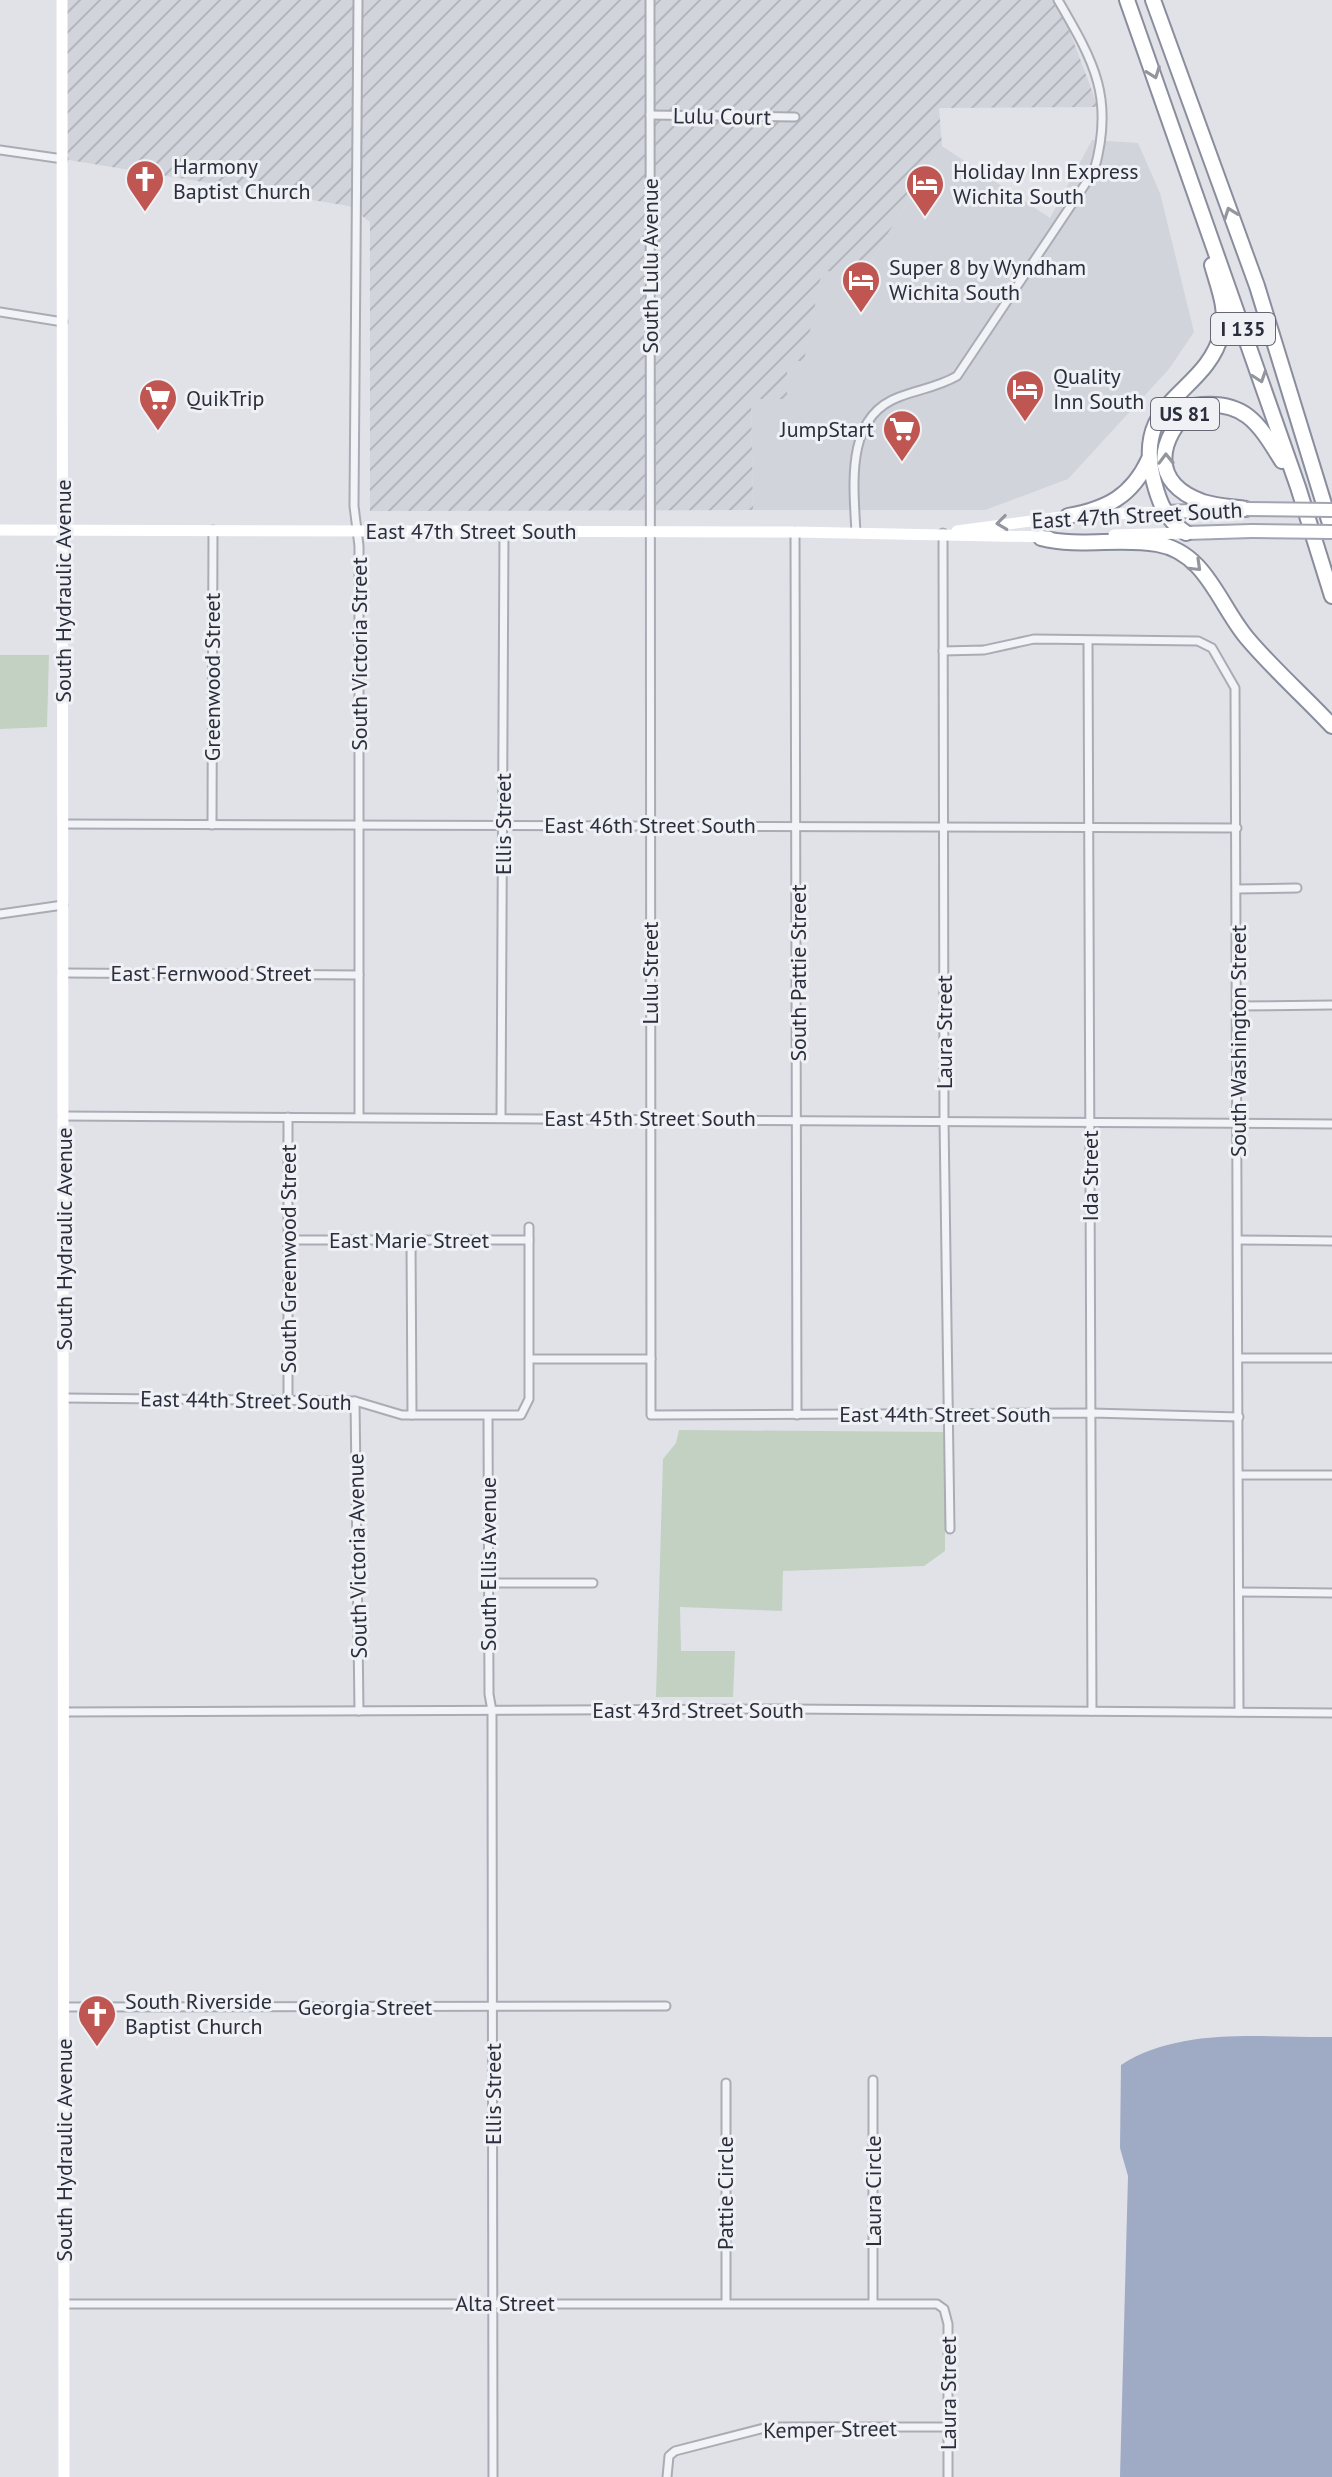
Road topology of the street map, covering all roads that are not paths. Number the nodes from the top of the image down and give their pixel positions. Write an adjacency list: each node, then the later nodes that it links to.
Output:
1 (62, 0): 10 (street, South Hydraulic Avenue)
2 (358, 0): 23 (street, South Victoria Street)
3 (650, 0): 7 (street, South Lulu Avenue)
4 (1058, 0): 28 (street)
5 (1127, 0): 11 (highway, I 135, one-way to 11)
6 (1153, 0): 26 (highway, I 135, one-way to 6)
7 (650, 115): 8 (street, Lulu Court); 25 (street, South Lulu Avenue)
8 (795, 117)
9 (0, 150): 10 (street)
10 (63, 159): 13 (street, South Hydraulic Avenue)
11 (1189, 171): 14 (highway); 15 (highway, I 135, one-way to 15)
12 (0, 312): 13 (street)
13 (63, 322): 21 (street, South Hydraulic Avenue)
14 (1149, 459): 18 (highway); 19 (highway)
15 (1298, 487): 16 (highway, US 81, one-way to 15); 32 (highway, I 135)
16 (1246, 509): 17 (main road, East 47th Street South / US 81, bridge); 18 (main road, East 47th Street South)
17 (1332, 510)
18 (1163, 512): 19 (street, East 47th Street South); 30 (highway)
19 (1068, 516): 29 (street, East 47th Street South, one-way to 29)
20 (0, 530): 21 (street, East 47th Street South)
21 (63, 530): 22 (street, East 47th Street South); 36 (street, South Hydraulic Avenue)
22 (213, 530): 23 (street, East 47th Street South); 37 (street, Greenwood Street)
23 (357, 531): 24 (street, East 47th Street South); 38 (street, South Victoria Street)
24 (504, 531): 25 (street, East 47th Street South); 39 (street, Ellis Street)
25 (649, 531): 27 (street, East 47th Street South); 40 (street, Lulu Street)
26 (1332, 531): 30 (main road, East 47th Street South, bridge)
27 (795, 532): 28 (street, East 47th Street South); 41 (street, South Pattie Street)
28 (856, 533): 29 (street, East 47th Street South)
29 (943, 533): 31 (street, East 47th Street South); 34 (street, Laura Street)
30 (1186, 533): 31 (street, East 47th Street South)
31 (1041, 538): 35 (highway, one-way to 35)
32 (1332, 596)
33 (1088, 641): 34 (street, South Washington Street); 43 (street, Ida Street); 44 (street, South Washington Street)
34 (943, 651): 42 (street, Laura Street)
35 (1332, 726)
36 (63, 824): 37 (street, East 46th Street South); 47 (street, South Hydraulic Avenue)
37 (212, 825): 38 (street, East 46th Street South)
38 (359, 825): 39 (street, East 46th Street South); 50 (street, South Victoria Street)
39 (504, 825): 40 (street, East 46th Street South); 56 (street, Ellis Street)
40 (650, 825): 41 (street, East 46th Street South); 57 (street, Lulu Street)
41 (797, 825): 42 (street, East 46th Street South); 58 (street, South Pattie Street)
42 (944, 826): 43 (street, East 46th Street South); 59 (street, Laura Street)
43 (1089, 827): 44 (street, East 46th Street South); 60 (street, Ida Street)
44 (1237, 828): 46 (street, South Washington Street)
45 (1297, 888): 46 (street)
46 (1237, 889): 52 (street, South Washington Street)
47 (63, 905): 48 (street); 49 (street, South Hydraulic Avenue)
48 (0, 914)
49 (63, 973): 50 (street, East Fernwood Street); 53 (street, South Hydraulic Avenue)
50 (359, 975): 55 (street, South Victoria Street)
51 (1331, 1005): 52 (street)
52 (1238, 1006): 61 (street, South Washington Street)
53 (63, 1116): 54 (street, East 45th Street South); 73 (street, South Hydraulic Avenue)
54 (288, 1117): 55 (street, East 45th Street South); 64 (street, South Greenwood Street)
55 (359, 1117): 56 (street, East 45th Street South)
56 (501, 1117): 57 (street, East 45th Street South)
57 (650, 1118): 58 (street, East 45th Street South); 72 (street, Lulu Street)
58 (798, 1119): 59 (street, East 45th Street South); 80 (street, South Pattie Street)
59 (944, 1120): 60 (street, East 45th Street South); 76 (street, Laura Street)
60 (1089, 1121): 61 (street, East 45th Street South); 77 (street, Ida Street)
61 (1238, 1122): 62 (street, East 45th Street South); 67 (street, South Washington Street)
62 (1332, 1124)
63 (529, 1227): 66 (street)
64 (289, 1240): 65 (street, East Marie Street); 75 (street, South Greenwood Street)
65 (411, 1240): 66 (street, East Marie Street); 78 (street)
66 (529, 1240): 71 (street)
67 (1238, 1240): 68 (street); 69 (street, South Washington Street)
68 (1332, 1241)
69 (1239, 1358): 70 (street); 82 (street, South Washington Street)
70 (1332, 1358)
71 (530, 1359): 72 (street); 81 (street, East 44th Street South)
72 (651, 1359): 79 (street, Lulu Street)
73 (65, 1398): 75 (street, East 44th Street South); 93 (street, South Hydraulic Avenue)
74 (355, 1401): 75 (street, East 44th Street South); 78 (street, East 44th Street South); 90 (street, South Victoria Avenue)
75 (288, 1402)
76 (948, 1413): 77 (street, East 44th Street South); 80 (street, East 44th Street South); 85 (street, Laura Street)
77 (1092, 1413): 82 (street, East 44th Street South); 92 (street, Ida Street)
78 (412, 1415): 81 (street, East 44th Street South)
79 (651, 1415): 80 (street, East 44th Street South)
80 (797, 1415)
81 (488, 1416): 86 (street, South Ellis Avenue)
82 (1239, 1417): 83 (street, South Washington Street)
83 (1239, 1475): 84 (street); 88 (street, South Washington Street)
84 (1332, 1475)
85 (950, 1529)
86 (488, 1583): 87 (street); 91 (street, South Ellis Avenue)
87 (593, 1583)
88 (1239, 1592): 89 (street); 94 (street, South Washington Street)
89 (1332, 1593)
90 (359, 1711): 91 (street, East 43rd Street South); 93 (street, East 43rd Street South)
91 (492, 1711): 92 (street, East 43rd Street South); 96 (street, Ellis Street)
92 (1092, 1711): 94 (street, East 43rd Street South)
93 (64, 1712): 98 (street, South Hydraulic Avenue)
94 (1239, 1712): 95 (street, East 43rd Street South)
95 (1332, 1713)
96 (493, 2006): 97 (street, Georgia Street); 98 (street, Georgia Street); 102 (street, Ellis Street)
97 (666, 2006)
98 (64, 2007): 104 (street, South Hydraulic Avenue)
99 (873, 2080): 101 (street, Laura Circle)
100 (726, 2083): 103 (street, Pattie Circle)
101 (873, 2302): 103 (street, Alta Street); 105 (street, Alta Street)
102 (493, 2303): 103 (street, Alta Street); 104 (street, Alta Street); 108 (street, Ellis Street)
103 (726, 2303)
104 (64, 2304): 107 (street, South Hydraulic Avenue)
105 (944, 2309): 106 (street, Laura Street)
106 (948, 2427): 109 (street, Kemper Street); 110 (street, Laura Street)
107 (64, 2477)
108 (493, 2477)
109 (667, 2477)
110 (948, 2477)

